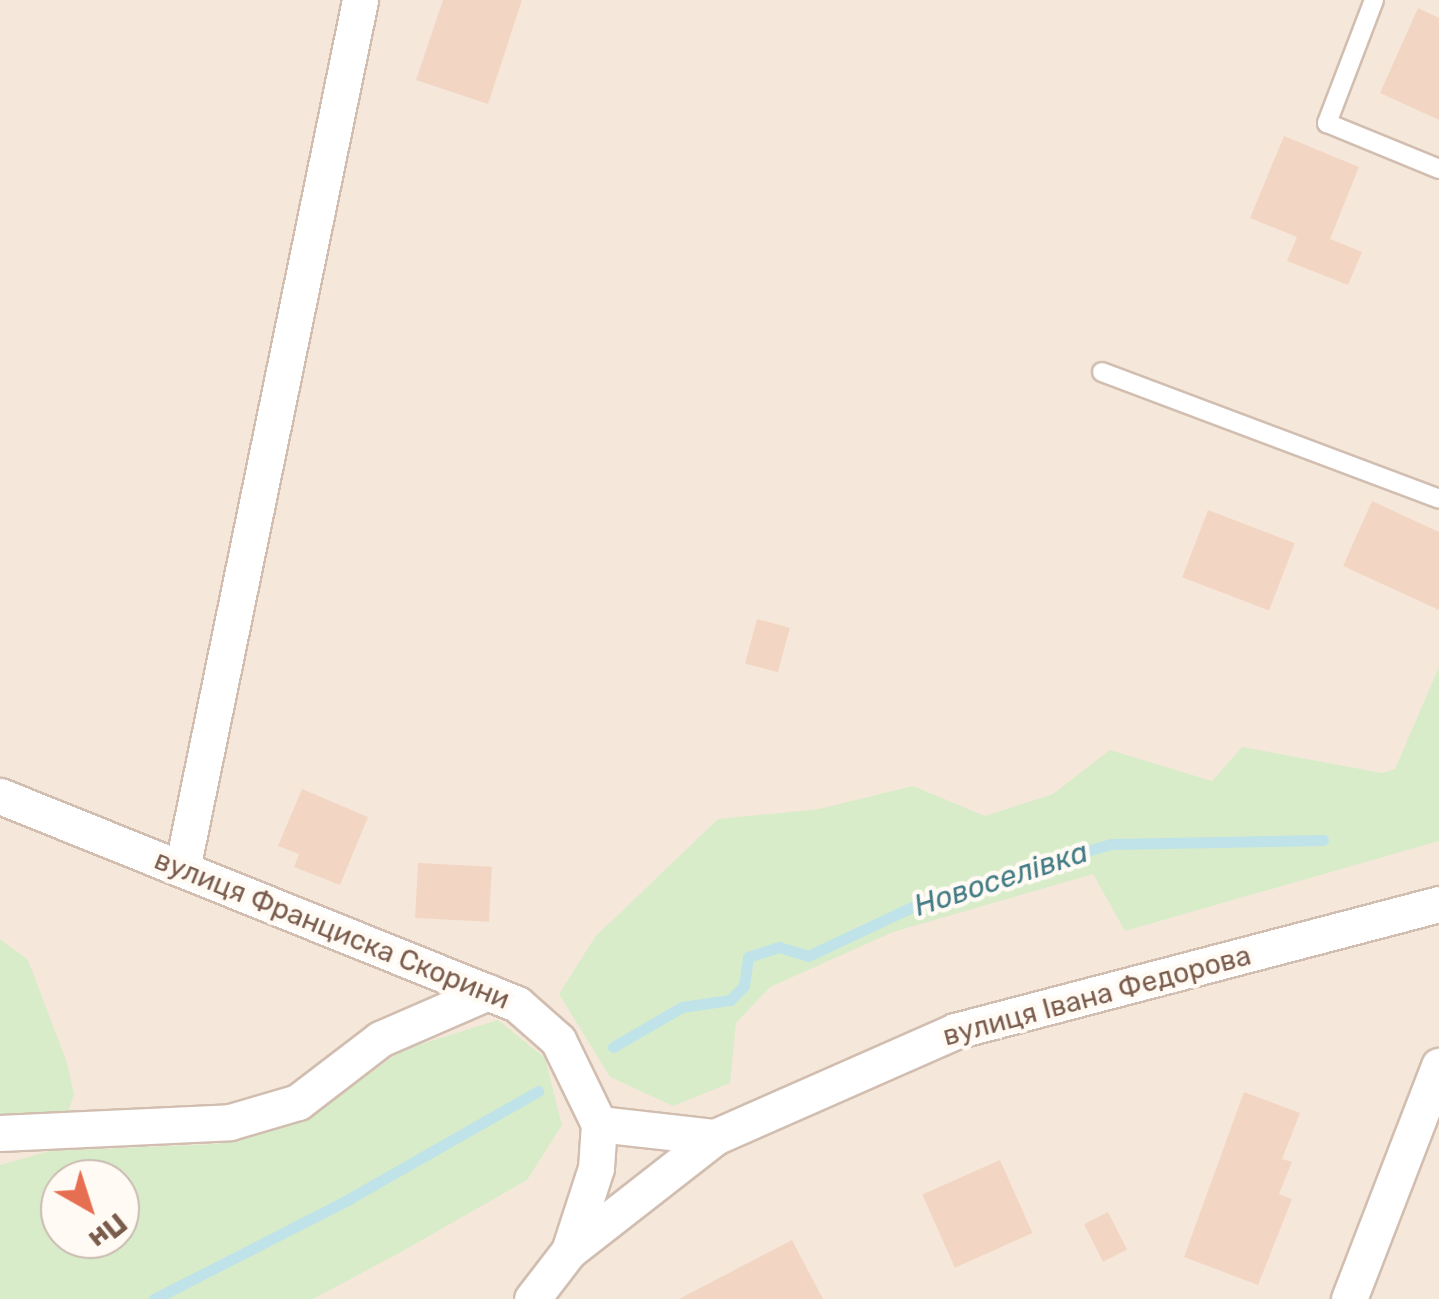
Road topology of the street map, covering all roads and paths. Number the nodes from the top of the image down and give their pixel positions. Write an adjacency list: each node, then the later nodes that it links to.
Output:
1 (360, 0): 7 (street)
2 (1374, 0): 3 (lane)
3 (1439, 168)
4 (1102, 372): 5 (lane)
5 (1439, 499)
6 (0, 796): 7 (street, вулиця Франциска Скорини)
7 (182, 868): 9 (street, вулиця Франциска Скорини)
8 (1439, 904): 14 (street, вулиця Івана Федорова)
9 (488, 992): 12 (street, вулиця Франциска Скорини); 13 (street)
10 (1439, 1066): 11 (street)
11 (1432, 1112): 17 (street)
12 (598, 1124): 14 (street); 15 (street, вулиця Франциска Скорини)
13 (0, 1133)
14 (714, 1137): 15 (street, вулиця Івана Федорова)
15 (570, 1251): 16 (street, вулиця Івана Федорова)
16 (532, 1299)
17 (1349, 1299)

